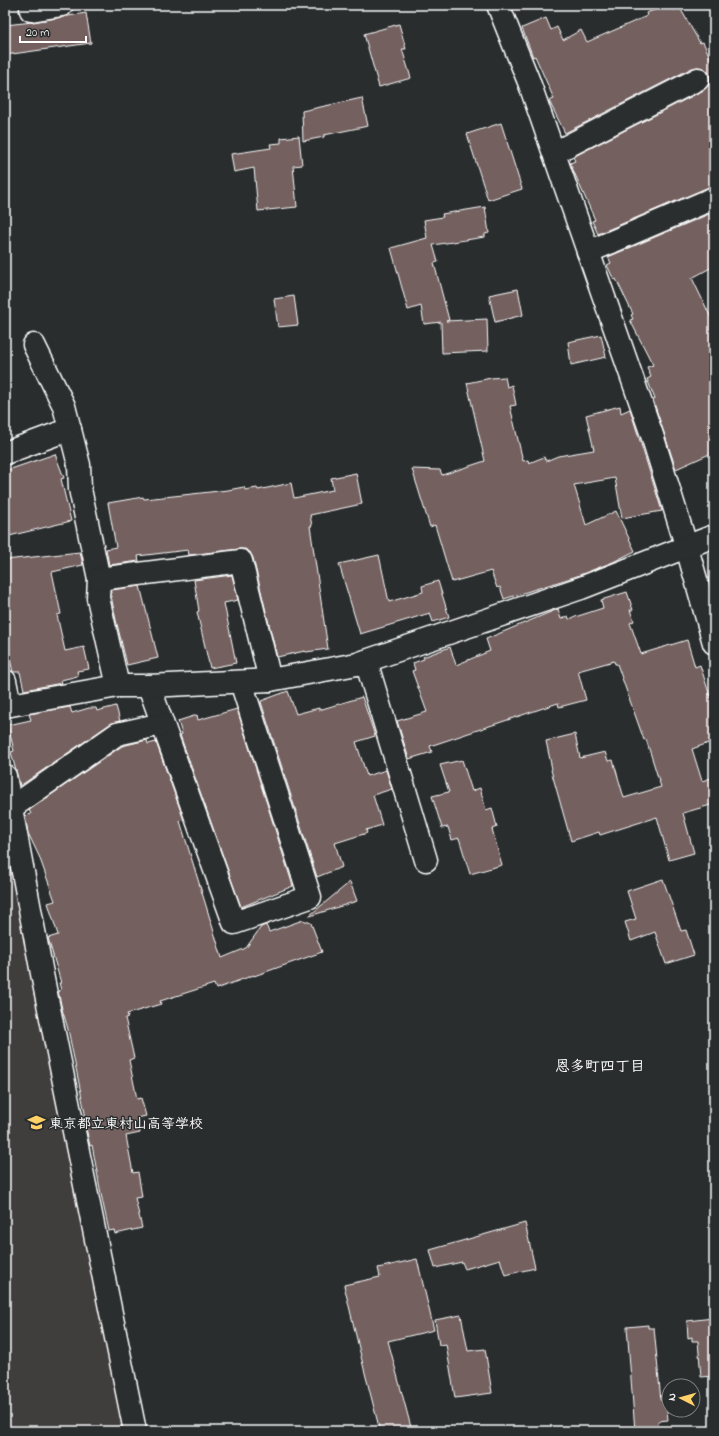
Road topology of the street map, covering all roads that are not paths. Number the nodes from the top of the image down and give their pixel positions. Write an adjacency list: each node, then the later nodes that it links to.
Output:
1 (62, 5): 3 (street)
2 (498, 5): 5 (street)
3 (31, 10)
4 (698, 79): 5 (street)
5 (554, 153): 7 (street)
6 (714, 198): 7 (street)
7 (588, 252): 12 (street)
8 (34, 345): 9 (street)
9 (70, 429): 10 (street); 13 (street)
10 (5, 453)
11 (714, 536): 12 (street)
12 (687, 548): 14 (street); 15 (street)
13 (99, 579): 16 (street); 19 (street)
14 (714, 643)
15 (366, 661): 16 (street); 25 (street)
16 (270, 680): 18 (street)
17 (5, 681): 21 (street)
18 (241, 682): 20 (street); 22 (street)
19 (118, 686): 20 (street); 21 (street)
20 (149, 686): 22 (street)
21 (8, 705)
22 (162, 724): 24 (street)
23 (5, 776): 24 (street)
24 (11, 808): 26 (street)
25 (426, 860)
26 (136, 1431)

